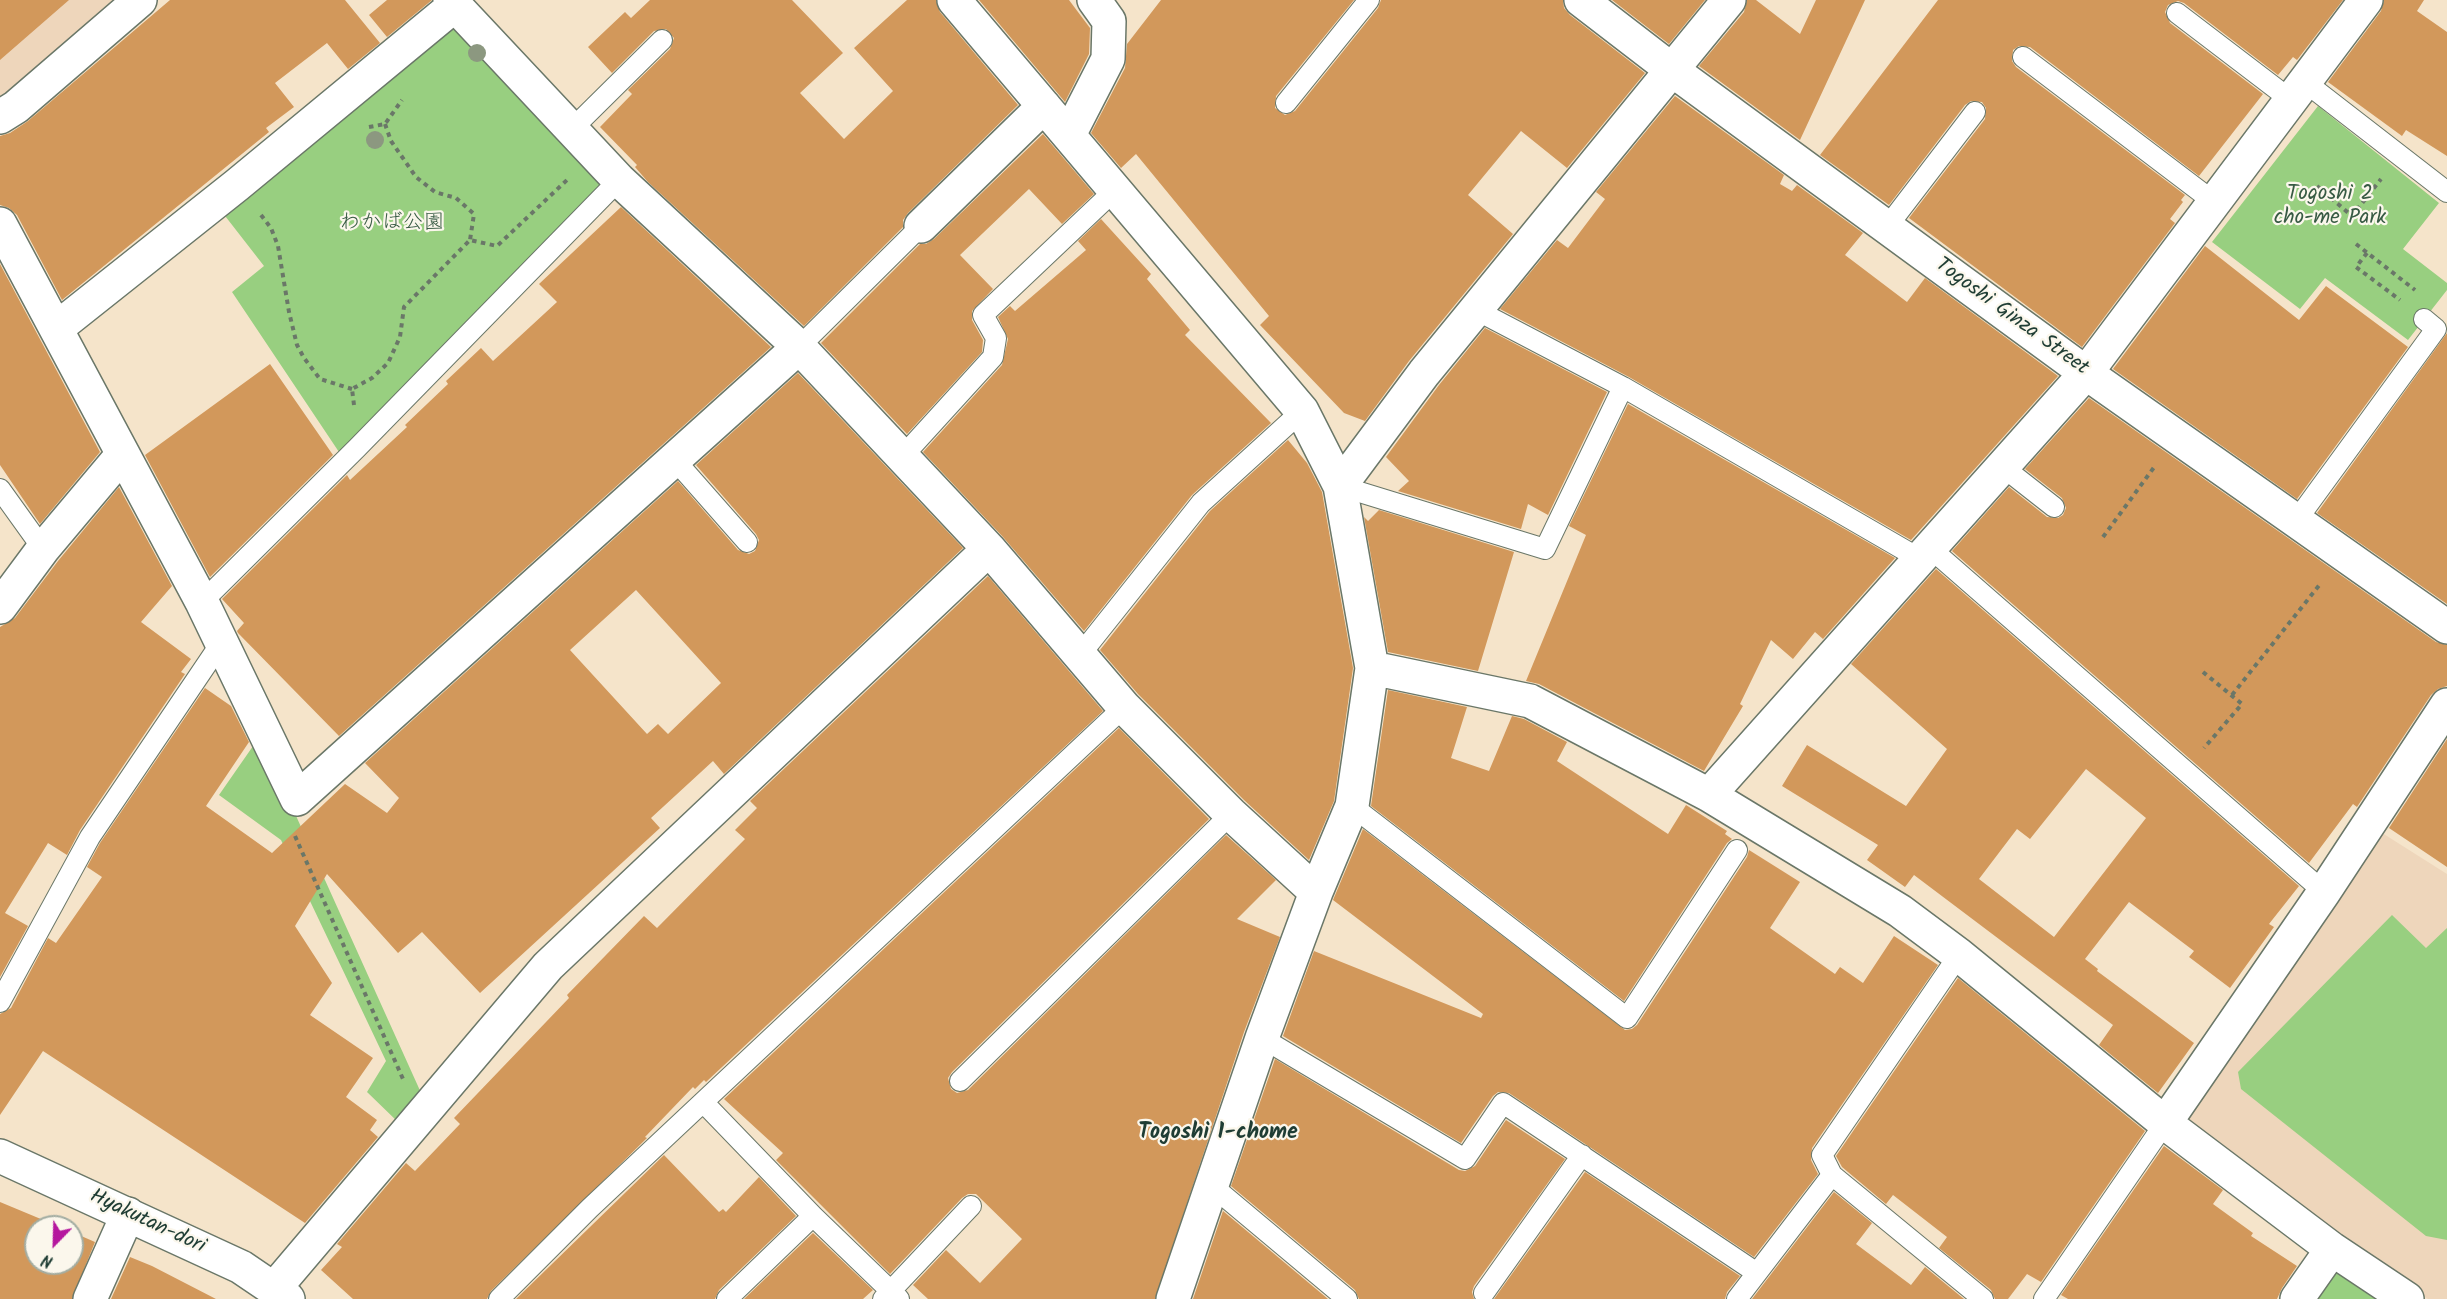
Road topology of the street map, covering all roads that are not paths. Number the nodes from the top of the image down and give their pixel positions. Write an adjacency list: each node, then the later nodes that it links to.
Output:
1 (140, 0): 17 (street)
2 (954, 0): 15 (street)
3 (1094, 0): 19 (street)
4 (1369, 0): 14 (lane)
5 (1581, 0): 12 (street, Togoshi Ginza Street)
6 (1730, 0): 12 (street)
7 (2366, 0): 13 (street)
8 (453, 3): 18 (street); 29 (street)
9 (2177, 13): 13 (lane)
10 (662, 40): 18 (lane)
11 (2023, 57): 23 (lane)
12 (1672, 70): 25 (street, Togoshi Ginza Street); 27 (street)
13 (2298, 91): 22 (lane); 23 (street)
14 (1286, 103)
15 (1044, 106): 19 (street); 24 (street)
16 (1975, 112): 25 (lane)
17 (0, 117)
18 (572, 129): 20 (street)
19 (1069, 135): 21 (street)
20 (619, 180): 30 (street); 46 (lane)
21 (1115, 190): 33 (street); 35 (lane)
22 (2447, 192)
23 (2214, 202): 31 (street)
24 (921, 226): 30 (lane)
25 (1887, 227): 31 (street, Togoshi Ginza Street)
26 (1, 229): 29 (street)
27 (1476, 310): 32 (lane); 38 (street)
28 (2418, 315): 41 (lane)
29 (57, 328): 34 (street)
30 (799, 347): 35 (street); 36 (street)
31 (2086, 373): 37 (street); 41 (street, Togoshi Ginza Street)
32 (1623, 387): 38 (lane); 45 (lane)
33 (1302, 411): 38 (street); 50 (lane)
34 (122, 455): 43 (street); 46 (street)
35 (902, 457): 44 (street)
36 (674, 459): 42 (lane); 49 (street)
37 (2003, 467): 40 (lane); 45 (street)
38 (1340, 486): 51 (street)
39 (0, 489): 43 (lane)
40 (2054, 507)
41 (2296, 520): 48 (street, Togoshi Ginza Street)
42 (747, 542)
43 (43, 549): 47 (street)
44 (989, 549): 50 (street); 76 (street)
45 (1925, 553): 54 (street); 59 (lane)
46 (202, 602): 49 (street)
47 (0, 607)
48 (2447, 627)
49 (221, 643): 61 (lane)
50 (1080, 655): 53 (street)
51 (1372, 668): 54 (street); 55 (street)
52 (2447, 705): 59 (street)
53 (1124, 706): 56 (street); 64 (lane)
54 (1709, 795): 60 (street)
55 (1352, 806): 57 (lane); 58 (street)
56 (1231, 814): 58 (street); 63 (lane)
57 (1737, 850)
58 (1316, 892): 62 (street)
59 (2324, 892): 65 (street)
60 (1959, 955): 65 (street); 68 (lane)
61 (0, 1002)
62 (1262, 1038): 66 (lane); 69 (street)
63 (960, 1082)
64 (703, 1101): 72 (lane); 79 (lane)
65 (2165, 1123): 73 (street); 85 (lane)
66 (1582, 1155): 74 (lane); 75 (lane)
67 (0, 1156): 71 (street, Hyakutan-dori)
68 (1832, 1175): 74 (lane); 84 (lane)
69 (1210, 1185): 81 (street); 82 (lane)
70 (971, 1206): 77 (lane)
71 (129, 1214): 76 (street, Hyakutan-dori); 78 (street)
72 (813, 1216): 77 (lane); 80 (lane)
73 (2332, 1249): 86 (street); 87 (street)
74 (1757, 1273): 83 (lane)
75 (1484, 1293)
76 (281, 1294)
77 (891, 1296)
78 (90, 1299)
79 (499, 1299)
80 (727, 1299)
81 (1173, 1299)
82 (1347, 1299)
83 (1737, 1299)
84 (1983, 1299)
85 (2044, 1299)
86 (2297, 1299)
87 (2408, 1299)

